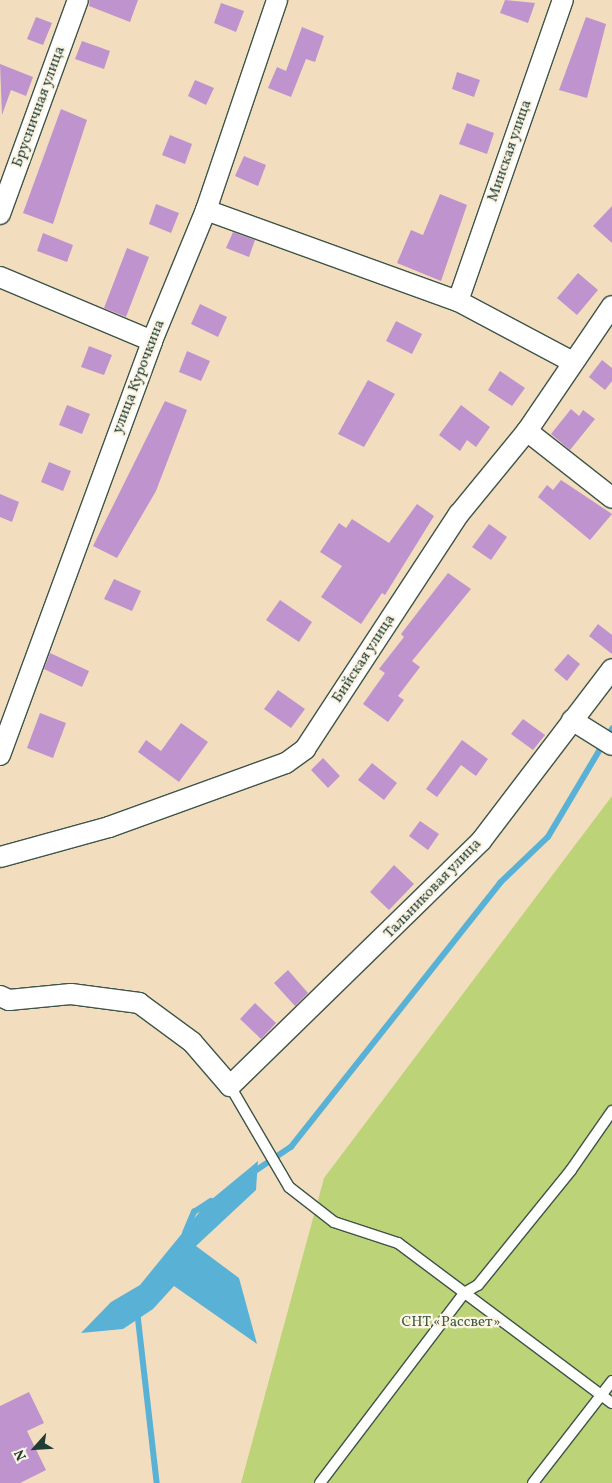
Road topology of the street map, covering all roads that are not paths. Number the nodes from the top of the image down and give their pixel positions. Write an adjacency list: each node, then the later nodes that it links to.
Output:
1 (78, 0): 5 (street, Брусничная улица)
2 (277, 0): 4 (street, улица Курочкина)
3 (562, 0): 7 (street, Минская улица)
4 (206, 210): 7 (street); 9 (street, улица Курочкина)
5 (0, 214)
6 (0, 277): 9 (street)
7 (458, 301): 10 (street)
8 (612, 306): 10 (street, Бийская улица)
9 (152, 341): 16 (street, улица Курочкина)
10 (571, 361): 11 (street, Бийская улица)
11 (527, 431): 12 (street); 17 (street, Бийская улица)
12 (612, 498)
13 (612, 669): 14 (street, Тальниковая улица)
14 (572, 720): 15 (street); 19 (street, Тальниковая улица)
15 (612, 745)
16 (0, 754)
17 (0, 857)
18 (0, 996): 19 (street)
19 (230, 1086): 21 (lane)
20 (612, 1111): 21 (lane)
21 (464, 1293): 23 (lane); 25 (lane)
22 (612, 1380): 23 (lane)
23 (600, 1394): 24 (lane); 26 (lane)
24 (612, 1403)
25 (320, 1483)
26 (533, 1483)

